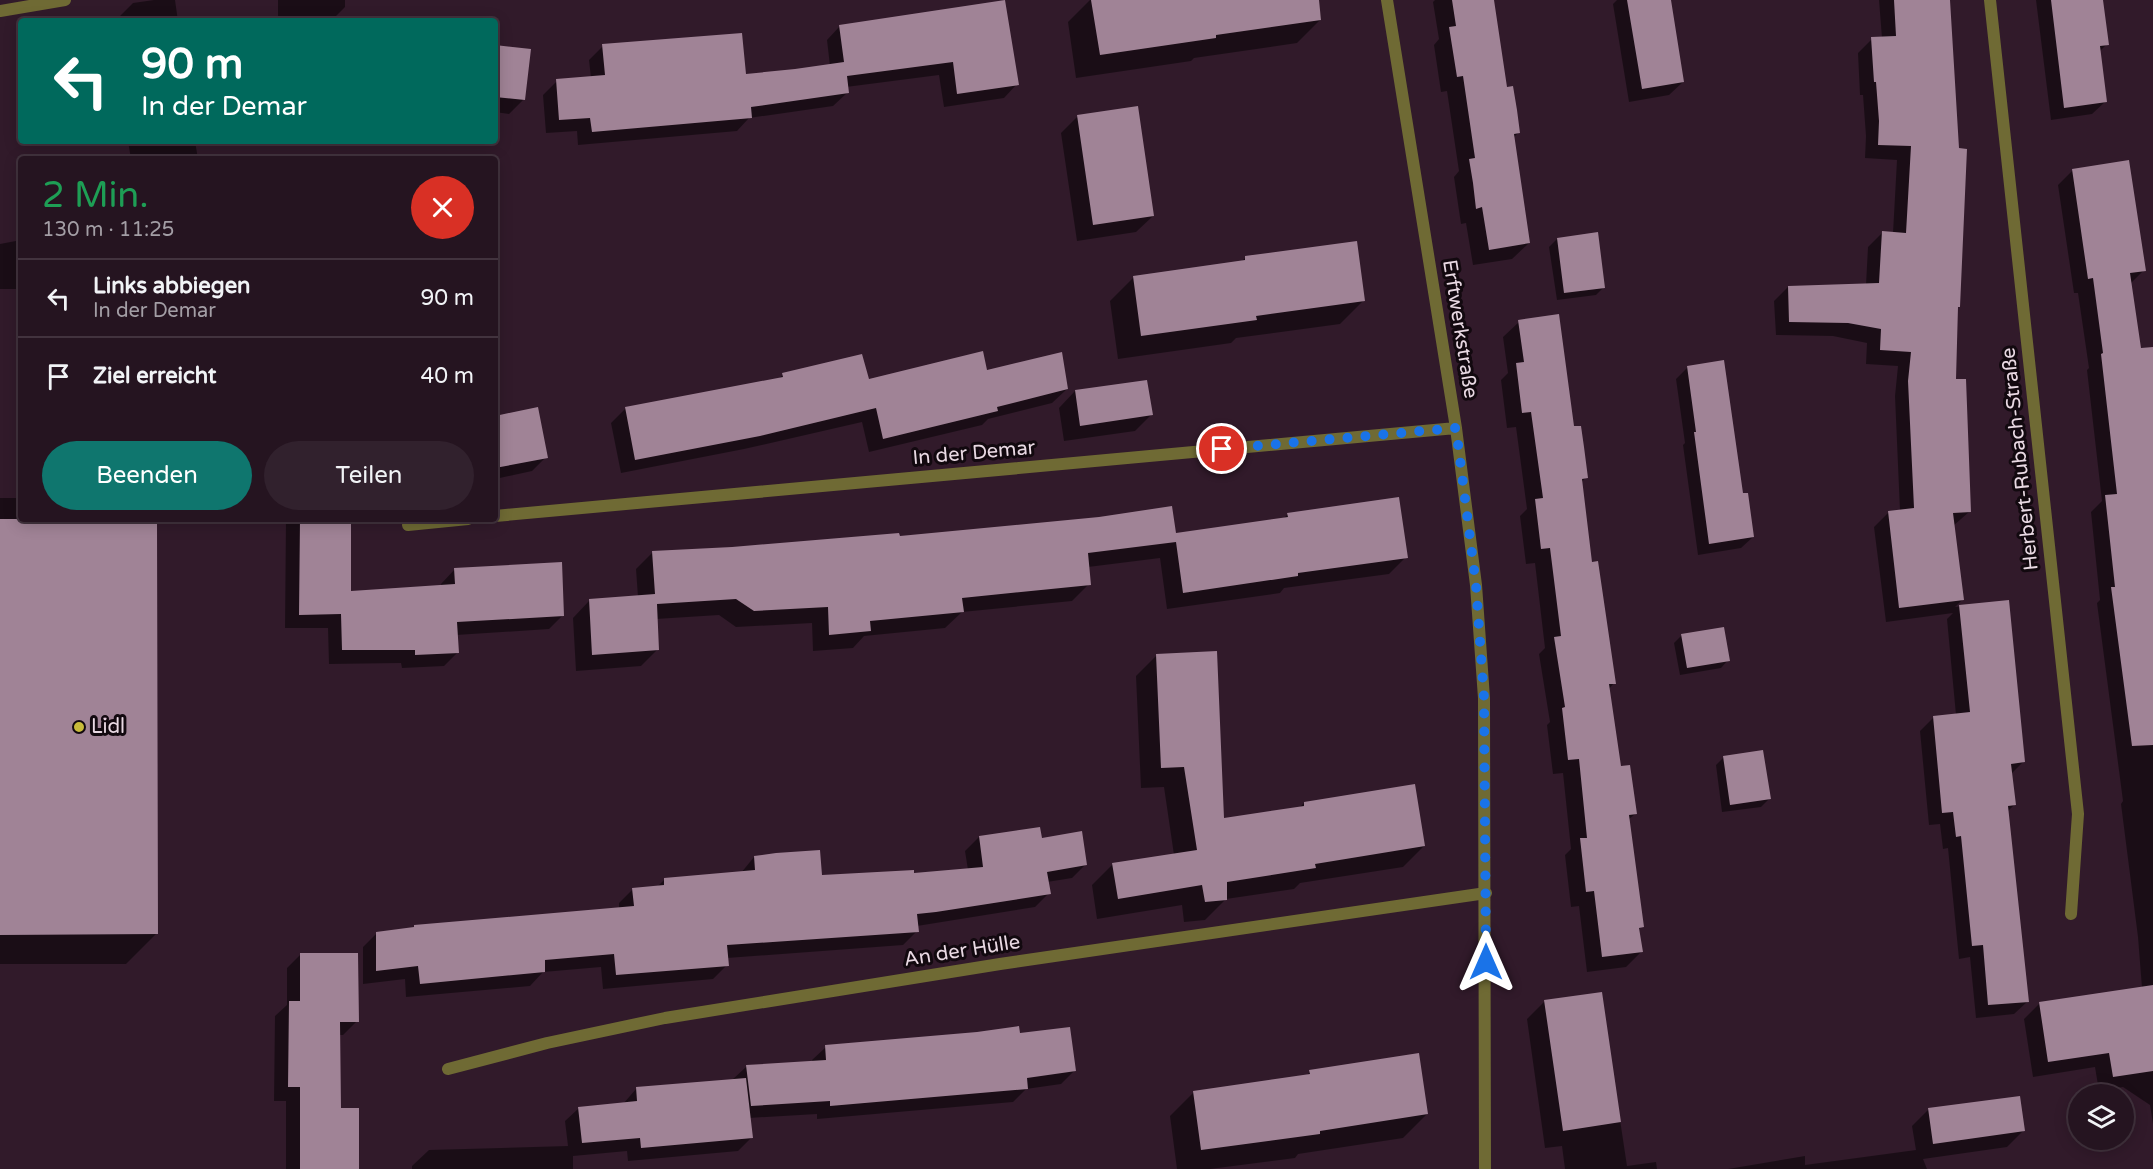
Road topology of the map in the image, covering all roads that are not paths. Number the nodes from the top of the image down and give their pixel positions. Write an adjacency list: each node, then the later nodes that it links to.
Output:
1 (65, 0): 4 (street)
2 (1387, 0): 5 (street, Erftwerkstraße)
3 (1990, 0): 10 (street, Herbert-Rubach-Straße)
4 (0, 11)
5 (1456, 428): 6 (street, In der Demar); 9 (street, Erftwerkstraße)
6 (498, 516)
7 (438, 522): 8 (street)
8 (408, 525)
9 (1486, 892): 11 (street, An der Hülle); 12 (street, Erftwerkstraße)
10 (2071, 914)
11 (448, 1069)
12 (1485, 1169)

